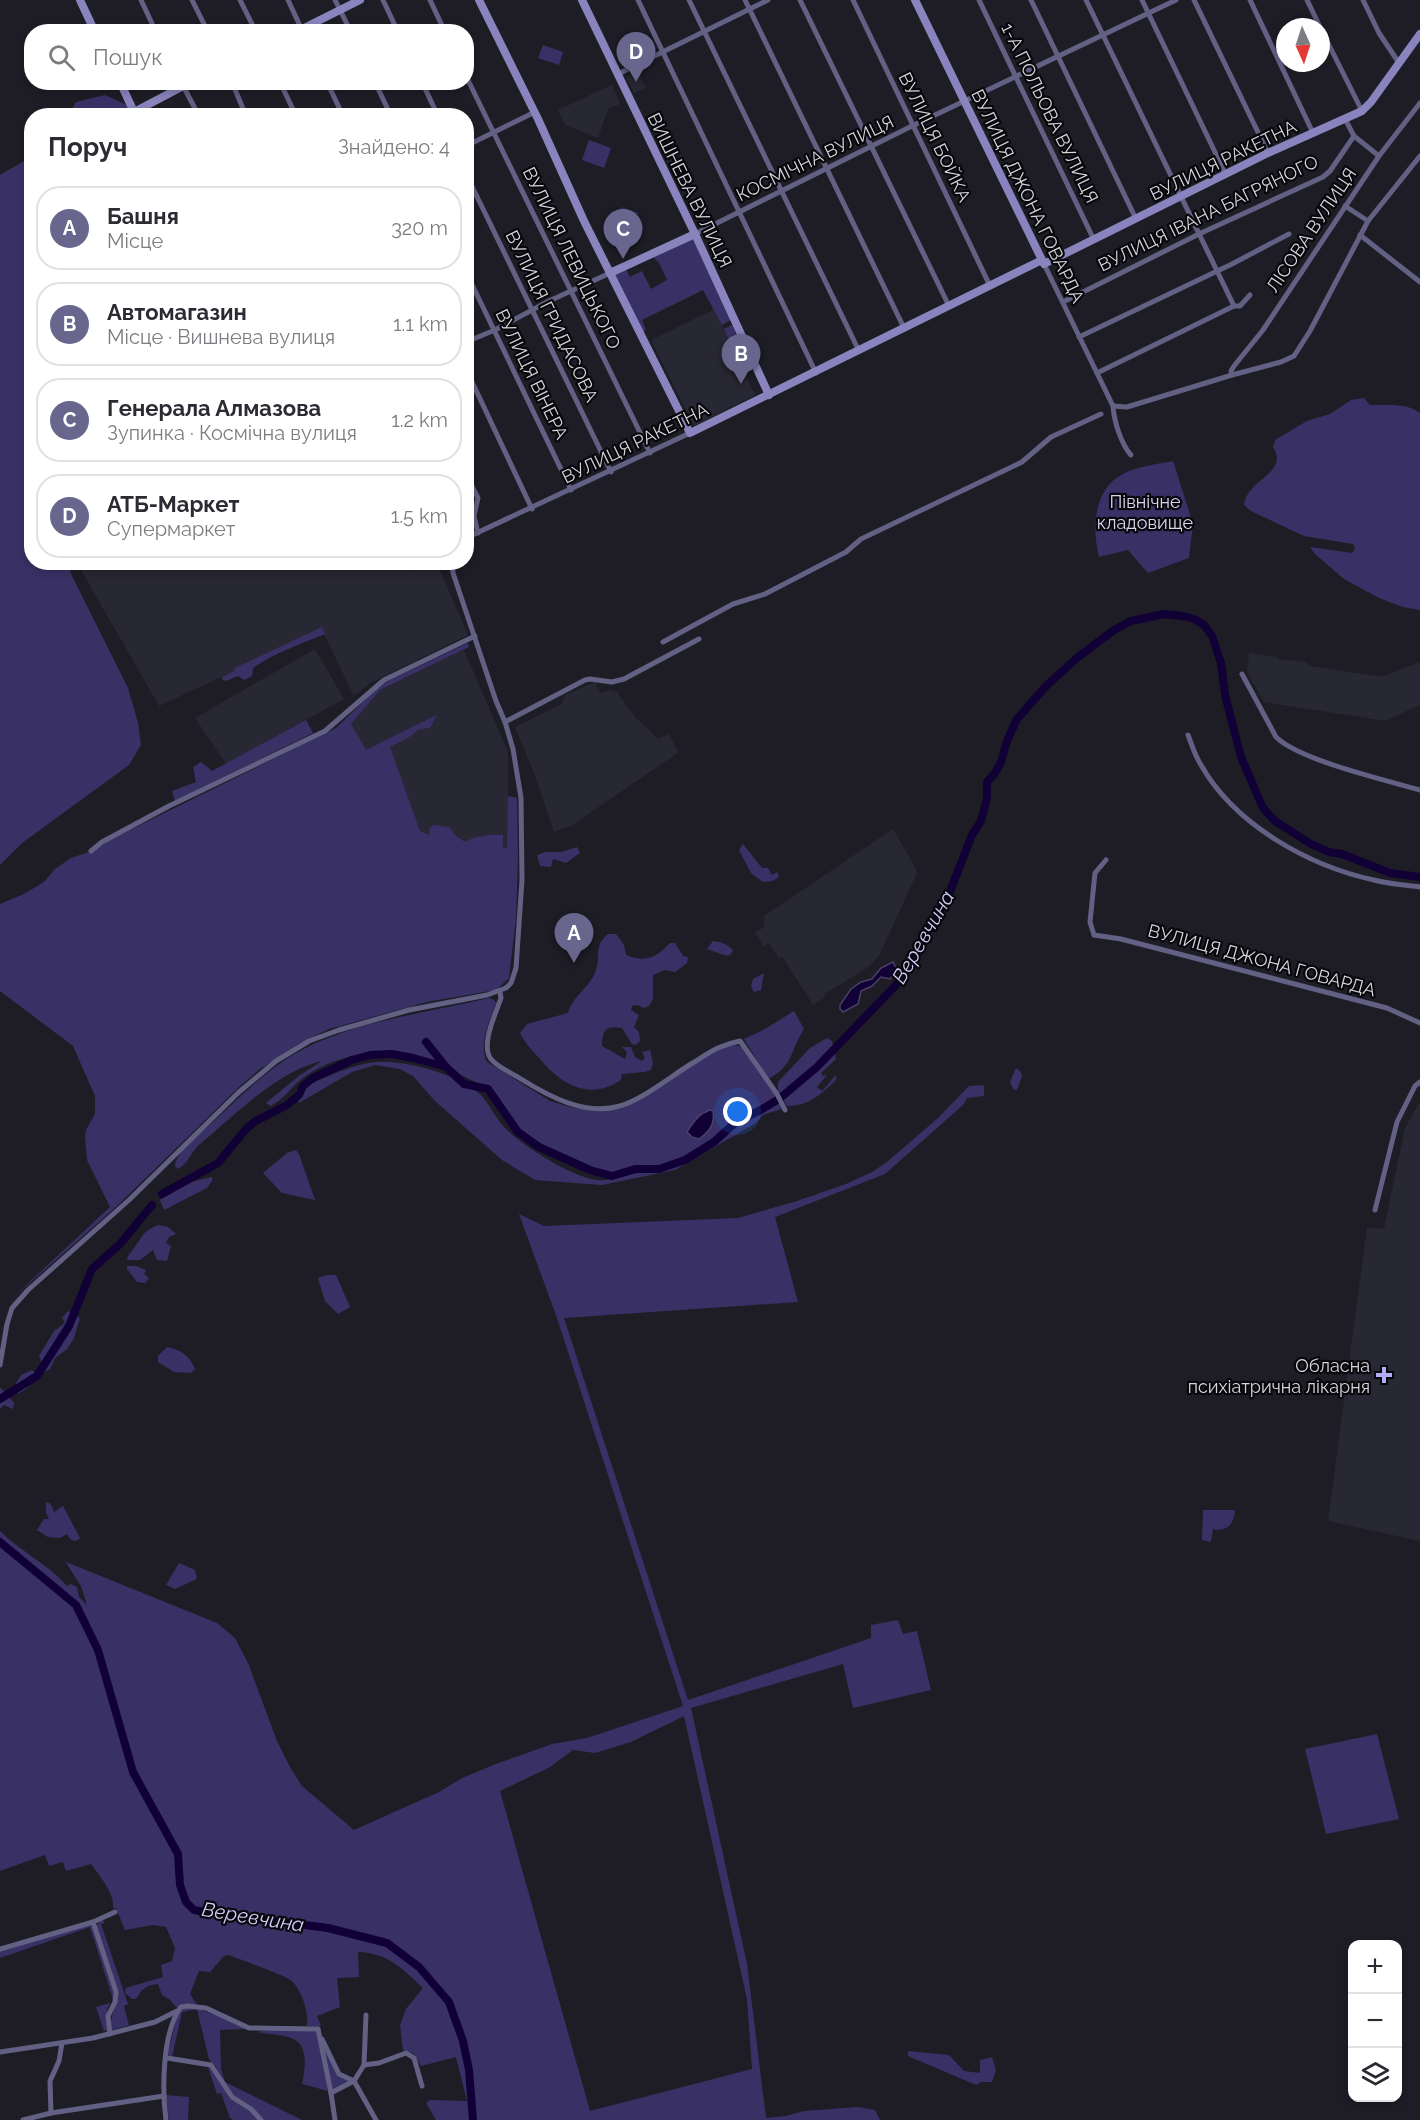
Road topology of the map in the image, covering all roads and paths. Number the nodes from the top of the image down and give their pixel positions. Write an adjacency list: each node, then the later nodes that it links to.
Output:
1 (80, 0): 32 (street)
2 (141, 0): 33 (street)
3 (192, 0): 34 (street)
4 (240, 0): 35 (street)
5 (288, 0): 36 (street)
6 (336, 0): 29 (street)
7 (360, 0): 29 (street)
8 (382, 0): 39 (street)
9 (430, 0): 40 (street)
10 (479, 0): 70 (street)
11 (582, 0): 48 (street, ВИШНЕВА ВУЛИЦЯ)
12 (638, 0): 45 (street)
13 (689, 0): 41 (street)
14 (746, 0): 28 (street)
15 (768, 0): 28 (street)
16 (800, 0): 77 (street)
17 (853, 0): 72 (street, ВУЛИЦЯ БОЙКА)
18 (915, 0): 59 (street, ВУЛИЦЯ ДЖОНА ГОВАРДА)
19 (979, 0): 49 (street, 1-А ПОЛЬОВА ВУЛИЦЯ)
20 (1031, 0): 46 (street)
21 (1086, 0): 43 (street)
22 (1142, 0): 30 (street)
23 (1176, 0): 30 (street, КОСМІЧНА ВУЛИЦЯ)
24 (1194, 0): 78 (street)
25 (1250, 0): 74 (street)
26 (1307, 0): 31 (street)
27 (1363, 0): 47 (street)
28 (750, 9): 41 (street); 81 (street)
29 (340, 10): 37 (street); 38 (street)
30 (1148, 13): 43 (street, КОСМІЧНА ВУЛИЦЯ); 82 (street)
31 (1316, 18)
32 (91, 24)
33 (152, 24)
34 (204, 24)
35 (252, 24)
36 (297, 24)
37 (313, 24)
38 (347, 24)
39 (394, 24)
40 (441, 24)
41 (704, 32): 45 (street); 84 (street)
42 (1420, 34): 47 (street, ВУЛИЦЯ РАКЕТНА)
43 (1103, 36): 46 (street, КОСМІЧНА ВУЛИЦЯ); 85 (street)
44 (1330, 46): 69 (street)
45 (662, 52): 48 (street); 87 (street)
46 (1058, 56): 49 (street, КОСМІЧНА ВУЛИЦЯ); 88 (street)
47 (1400, 63): 69 (street, ВУЛИЦЯ РАКЕТНА)
48 (618, 74): 90 (street, ВИШНЕВА ВУЛИЦЯ)
49 (1016, 78): 59 (street, КОСМІЧНА ВУЛИЦЯ); 94 (street, 1-А ПОЛЬОВА ВУЛИЦЯ)
50 (124, 90): 61 (street)
51 (174, 90): 62 (street)
52 (188, 90): 63 (street)
53 (235, 90): 64 (street)
54 (284, 90): 65 (street)
55 (331, 90): 66 (street)
56 (379, 90): 67 (street)
57 (426, 90): 68 (street)
58 (473, 90): 73 (street, ВУЛИЦЯ ЛЕВИЦЬКОГО)
59 (965, 102): 72 (street, КОСМІЧНА ВУЛИЦЯ); 95 (street, ВУЛИЦЯ ДЖОНА ГОВАРДА)
60 (1420, 103): 79 (street, ЛІСОВА ВУЛИЦЯ)
61 (133, 108)
62 (142, 108)
63 (196, 108)
64 (243, 108)
65 (292, 108)
66 (339, 108)
67 (387, 108)
68 (434, 108)
69 (1362, 111): 71 (street, ВУЛИЦЯ РАКЕТНА)
70 (535, 112): 73 (street); 97 (street)
71 (1345, 119): 74 (street, ВУЛИЦЯ РАКЕТНА); 75 (street)
72 (912, 126): 77 (street, КОСМІЧНА ВУЛИЦЯ); 99 (street, ВУЛИЦЯ БОЙКА)
73 (494, 132): 76 (street); 101 (street, ВУЛИЦЯ ЛЕВИЦЬКОГО)
74 (1313, 133): 78 (street, ВУЛИЦЯ РАКЕТНА)
75 (1354, 136): 79 (street); 91 (street, ВУЛИЦЯ ІВАНА БАГРЯНОГО)
76 (474, 142)
77 (871, 147): 81 (street, КОСМІЧНА ВУЛИЦЯ); 104 (street)
78 (1268, 153): 82 (street, ВУЛИЦЯ РАКЕТНА)
79 (1379, 156): 86 (street, ЛІСОВА ВУЛИЦЯ)
80 (1420, 156): 89 (street)
81 (826, 170): 84 (street, КОСМІЧНА ВУЛИЦЯ); 107 (street)
82 (1226, 175): 85 (street, ВУЛИЦЯ РАКЕТНА)
83 (474, 191): 106 (street, ВУЛИЦЯ ГРИДАСОВА)
84 (782, 191): 87 (street, КОСМІЧНА ВУЛИЦЯ); 111 (street)
85 (1181, 197): 88 (street, ВУЛИЦЯ РАКЕТНА); 91 (street)
86 (1346, 206): 89 (street); 114 (street, ЛІСОВА ВУЛИЦЯ)
87 (740, 211): 90 (street, КОСМІЧНА ВУЛИЦЯ); 112 (street)
88 (1136, 219): 94 (street, ВУЛИЦЯ РАКЕТНА)
89 (1368, 221): 93 (street)
90 (695, 234): 97 (street, КОСМІЧНА ВУЛИЦЯ); 116 (street, ВИШНЕВА ВУЛИЦЯ)
91 (1199, 234): 96 (street); 103 (street, ВУЛИЦЯ ІВАНА БАГРЯНОГО)
92 (1289, 234): 96 (street)
93 (1360, 235): 98 (street); 114 (street)
94 (1094, 240): 95 (street, ВУЛИЦЯ РАКЕТНА)
95 (1043, 262): 99 (street, ВУЛИЦЯ РАКЕТНА); 103 (street, ВУЛИЦЯ ДЖОНА ГОВАРДА)
96 (1217, 271): 105 (street); 109 (street)
97 (610, 273): 101 (street, КОСМІЧНА ВУЛИЦЯ); 119 (street)
98 (1420, 282)
99 (990, 286): 104 (street, ВУЛИЦЯ РАКЕТНА)
100 (474, 288): 108 (street, ВУЛИЦЯ ВІНЕРА)
101 (571, 290): 106 (street, КОСМІЧНА ВУЛИЦЯ); 120 (street, ВУЛИЦЯ ЛЕВИЦЬКОГО)
102 (1250, 295): 105 (street)
103 (1064, 302): 109 (street, ВУЛИЦЯ ДЖОНА ГОВАРДА)
104 (949, 306): 107 (street, ВУЛИЦЯ РАКЕТНА)
105 (1234, 306): 113 (street)
106 (532, 311): 108 (street, КОСМІЧНА ВУЛИЦЯ); 122 (street, ВУЛИЦЯ ГРИДАСОВА)
107 (904, 328): 111 (street, ВУЛИЦЯ РАКЕТНА)
108 (495, 330): 110 (street, КОСМІЧНА ВУЛИЦЯ); 124 (street, ВУЛИЦЯ ВІНЕРА)
109 (1080, 337): 113 (street, ВУЛИЦЯ ДЖОНА ГОВАРДА)
110 (474, 339)
111 (859, 351): 112 (street, ВУЛИЦЯ РАКЕТНА)
112 (816, 373): 116 (street, ВУЛИЦЯ РАКЕТНА)
113 (1097, 373): 117 (street, ВУЛИЦЯ ДЖОНА ГОВАРДА)
114 (1232, 375): 117 (street)
115 (474, 386): 125 (street)
116 (769, 395): 119 (street, ВУЛИЦЯ РАКЕТНА)
117 (1113, 406): 121 (street, ВУЛИЦЯ ДЖОНА ГОВАРДА)
118 (1101, 414): 133 (street)
119 (690, 433): 120 (street, ВУЛИЦЯ РАКЕТНА)
120 (650, 453): 122 (street, ВУЛИЦЯ РАКЕТНА)
121 (1131, 455)
122 (611, 472): 124 (street, ВУЛИЦЯ РАКЕТНА)
123 (474, 490): 127 (street)
124 (571, 490): 125 (street, ВУЛИЦЯ РАКЕТНА)
125 (532, 508): 128 (street, ВУЛИЦЯ РАКЕТНА)
126 (474, 516): 128 (street)
127 (474, 516)
128 (478, 533): 129 (street, ВУЛИЦЯ РАКЕТНА)
129 (474, 535)
130 (453, 570): 131 (street)
131 (475, 636): 135 (street); 138 (street)
132 (699, 639): 135 (street)
133 (663, 642)
134 (1242, 674): 137 (street)
135 (505, 722): 141 (street)
136 (1188, 735): 140 (street)
137 (1420, 790)
138 (91, 851)
139 (1106, 860): 142 (street, ВУЛИЦЯ ДЖОНА ГОВАРДА)
140 (1420, 887)
141 (500, 992): 144 (street); 146 (street)
142 (1420, 1023)
143 (1420, 1082): 145 (street)
144 (785, 1110)
145 (1375, 1210)
146 (0, 1365)
147 (115, 1912): 148 (street)
148 (93, 1922): 149 (street); 153 (street)
149 (0, 1949)
150 (180, 2009): 152 (street); 153 (street); 156 (street)
151 (366, 2015): 157 (street)
152 (318, 2029): 158 (street); 160 (street)
153 (110, 2034): 154 (street)
154 (62, 2043): 155 (street); 162 (street)
155 (0, 2052)
156 (167, 2058): 161 (street); 165 (street)
157 (364, 2065): 158 (street); 159 (street)
158 (354, 2081): 160 (street); 167 (street)
159 (422, 2085)
160 (331, 2093): 166 (street)
161 (164, 2096): 162 (street); 164 (street)
162 (51, 2113): 163 (street)
163 (23, 2120)
164 (166, 2120)
165 (261, 2120)
166 (334, 2120)
167 (376, 2120)

